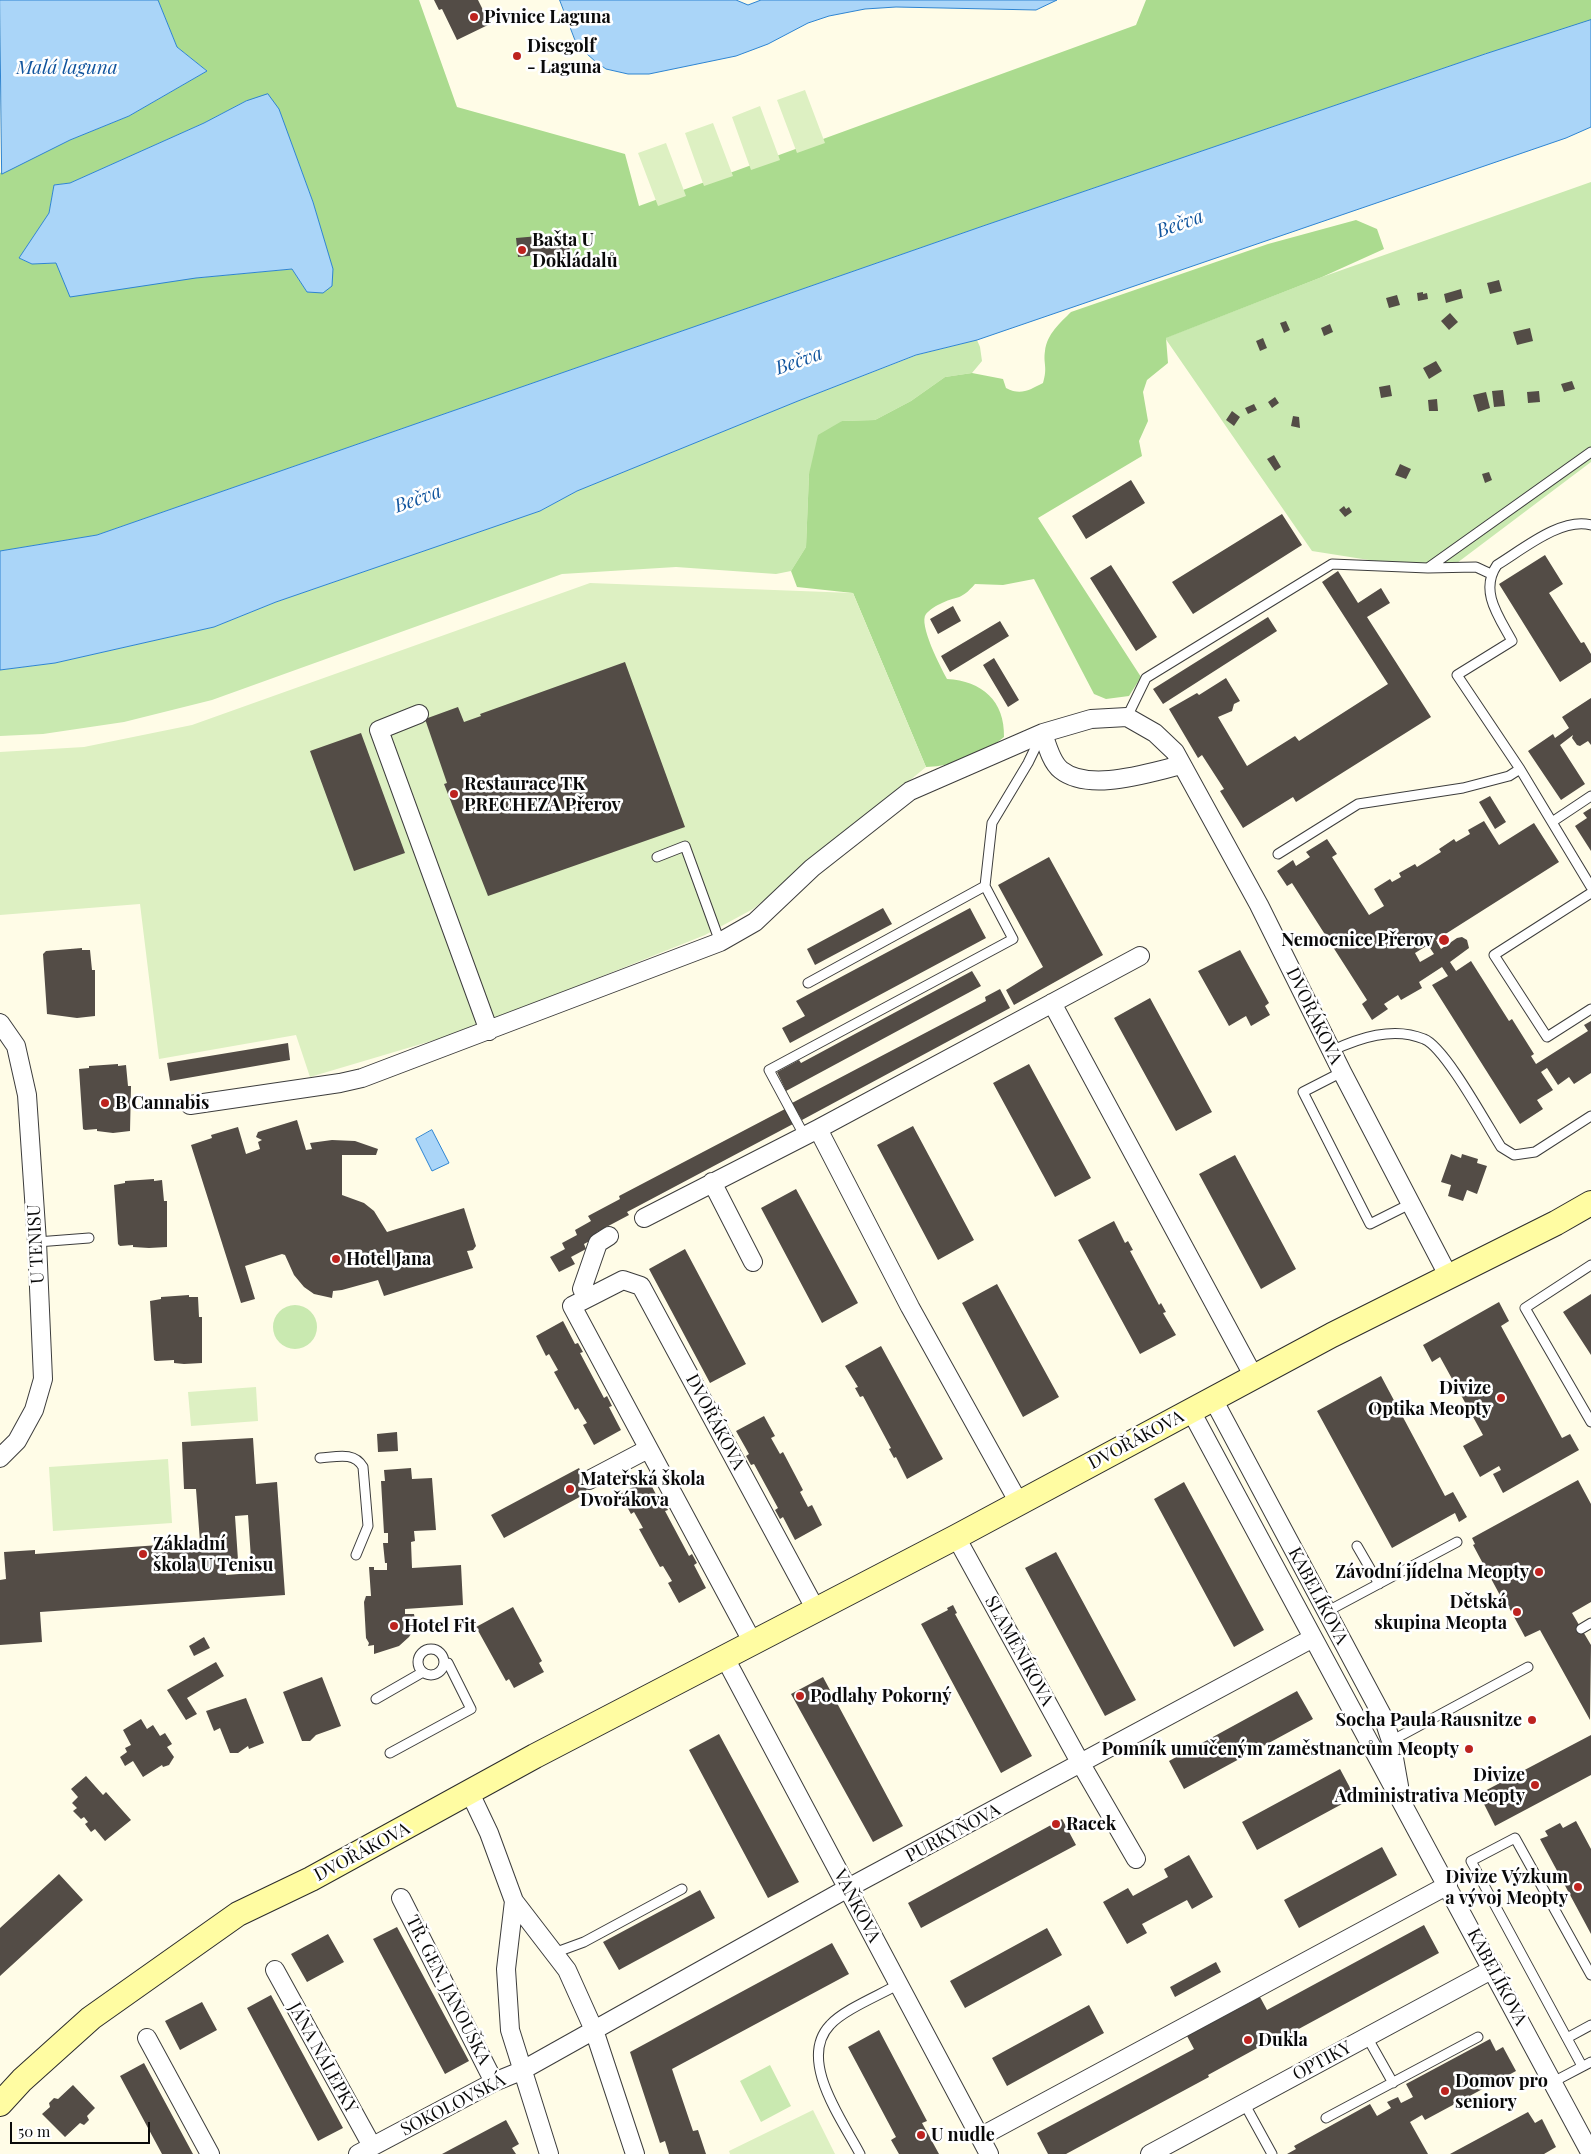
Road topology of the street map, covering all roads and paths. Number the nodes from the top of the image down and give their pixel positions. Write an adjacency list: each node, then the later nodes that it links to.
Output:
1 (1591, 452): 3 (lane)
2 (1591, 526): 4 (lane)
3 (1428, 568): 4 (lane); 6 (lane)
4 (1491, 574): 9 (lane)
5 (420, 714): 23 (street)
6 (1127, 717): 7 (street); 8 (street, DVOŘÁKOVA)
7 (1042, 732): 8 (street); 14 (lane); 17 (street)
8 (1182, 765): 24 (street, DVOŘÁKOVA)
9 (1520, 769): 11 (lane); 12 (lane)
10 (1591, 796): 11 (lane)
11 (1552, 822): 15 (lane)
12 (1278, 854)
13 (656, 857): 17 (lane)
14 (985, 886): 19 (lane); 28 (lane)
15 (1591, 887)
16 (1591, 893): 21 (lane)
17 (720, 942): 23 (street)
18 (1140, 956): 20 (street)
19 (808, 983)
20 (1052, 1003): 28 (street); 40 (street)
21 (1591, 1009)
22 (0, 1023): 35 (street, U TENISU)
23 (489, 1031): 26 (street)
24 (1331, 1051): 25 (street, DVOŘÁKOVA); 27 (lane)
25 (1342, 1072): 31 (street, DVOŘÁKOVA); 31 (lane)
26 (190, 1105)
27 (1591, 1116)
28 (811, 1132): 29 (street); 48 (street)
29 (712, 1182): 32 (street); 36 (street)
30 (1591, 1203): 38 (main road, DVOŘÁKOVA)
31 (1410, 1204): 38 (street, DVOŘÁKOVA)
32 (644, 1218)
33 (608, 1236): 39 (street)
34 (88, 1238): 35 (lane)
35 (37, 1242): 45 (street, U TENISU)
36 (753, 1262)
37 (1591, 1265): 43 (lane)
38 (1449, 1277): 40 (main road, DVOŘÁKOVA)
39 (587, 1298): 44 (street, DVOŘÁKOVA); 54 (street, DVOŘÁKOVA)
40 (1254, 1378): 41 (main road, DVOŘÁKOVA)
41 (1213, 1399): 42 (main road, DVOŘÁKOVA); 55 (street, KABELÍKOVA)
42 (1191, 1410): 48 (main road, DVOŘÁKOVA); 58 (street, KABELÍKOVA)
43 (1591, 1422)
44 (648, 1449): 47 (street); 59 (street, DVOŘÁKOVA)
45 (0, 1458)
46 (320, 1458): 52 (lane)
47 (589, 1480)
48 (1019, 1504): 49 (main road, DVOŘÁKOVA)
49 (956, 1537): 54 (main road, DVOŘÁKOVA); 68 (street, SLAMĚNÍKOVA)
50 (1457, 1542): 53 (lane)
51 (1357, 1546): 53 (lane)
52 (356, 1555)
53 (1379, 1584): 55 (lane)
54 (816, 1610): 59 (main road, DVOŘÁKOVA)
55 (1326, 1612): 65 (street, KABELÍKOVA)
56 (1591, 1623): 57 (lane)
57 (1581, 1629)
58 (1313, 1638): 66 (street, KABELÍKOVA); 68 (street, PURKYŇOVA)
59 (753, 1643): 60 (main road, DVOŘÁKOVA)
60 (725, 1658): 69 (main road, DVOŘÁKOVA); 73 (street, VAŇKOVA)
61 (444, 1663): 63 (lane); 63 (lane); 67 (lane)
62 (1528, 1667): 65 (lane)
63 (423, 1672): 64 (lane)
64 (376, 1699)
65 (1391, 1741): 66 (street); 70 (street, KABELÍKOVA)
66 (1374, 1751): 70 (street, KABELÍKOVA)
67 (390, 1753)
68 (1081, 1764): 71 (street, SLAMĚNÍKOVA); 73 (street, PURKYŇOVA)
69 (470, 1793): 76 (street, TŘ. GEN. JANOUŠKA); 95 (main road, DVOŘÁKOVA)
70 (1402, 1801): 72 (street, KABELÍKOVA)
71 (1136, 1859)
72 (1448, 1886): 78 (street, KABELÍKOVA); 97 (street)
73 (848, 1888): 81 (street, VAŇKOVA); 83 (street, PURKYŇOVA)
74 (682, 1889): 77 (lane)
75 (401, 1898): 91 (street, TŘ. GEN. JANOUŠKA)
76 (514, 1901): 77 (street, TŘ. GEN. JANOUŠKA); 90 (street, TŘ. GEN. JANOUŠKA)
77 (554, 1953): 83 (street, TŘ. GEN. JANOUŠKA)
78 (1494, 1969): 84 (street, OPTIKY); 93 (street, KABELÍKOVA)
79 (275, 1970): 98 (street, JÁNA NÁLEPKY)
80 (1591, 1975): 87 (lane)
81 (899, 1984): 97 (street, VAŇKOVA); 102 (lane)
82 (1591, 2025): 87 (lane)
83 (594, 2030): 90 (street, SOKOLOVSKÁ); 101 (street, TŘ. GEN. JANOUŠKA)
84 (1367, 2037): 92 (lane); 94 (street, OPTIKY)
85 (1478, 2037): 92 (lane)
86 (147, 2038): 99 (street)
87 (1567, 2038): 89 (lane)
88 (1591, 2062): 89 (lane)
89 (1582, 2066): 93 (lane)
90 (521, 2071): 91 (street, SOKOLOVSKÁ); 100 (street, TŘ. GEN. JANOUŠKA)
91 (494, 2082): 98 (street, SOKOLOVSKÁ)
92 (1393, 2082): 96 (lane)
93 (1553, 2082): 106 (street, KABELÍKOVA)
94 (1244, 2103): 104 (street, OPTIKY); 105 (lane)
95 (0, 2104)
96 (1326, 2118)
97 (980, 2137): 103 (street, VAŇKOVA)
98 (365, 2150)
99 (210, 2154)
100 (549, 2154)
101 (635, 2154)
102 (860, 2154)
103 (989, 2154)
104 (1150, 2154)
105 (1272, 2154)
106 (1591, 2154)

